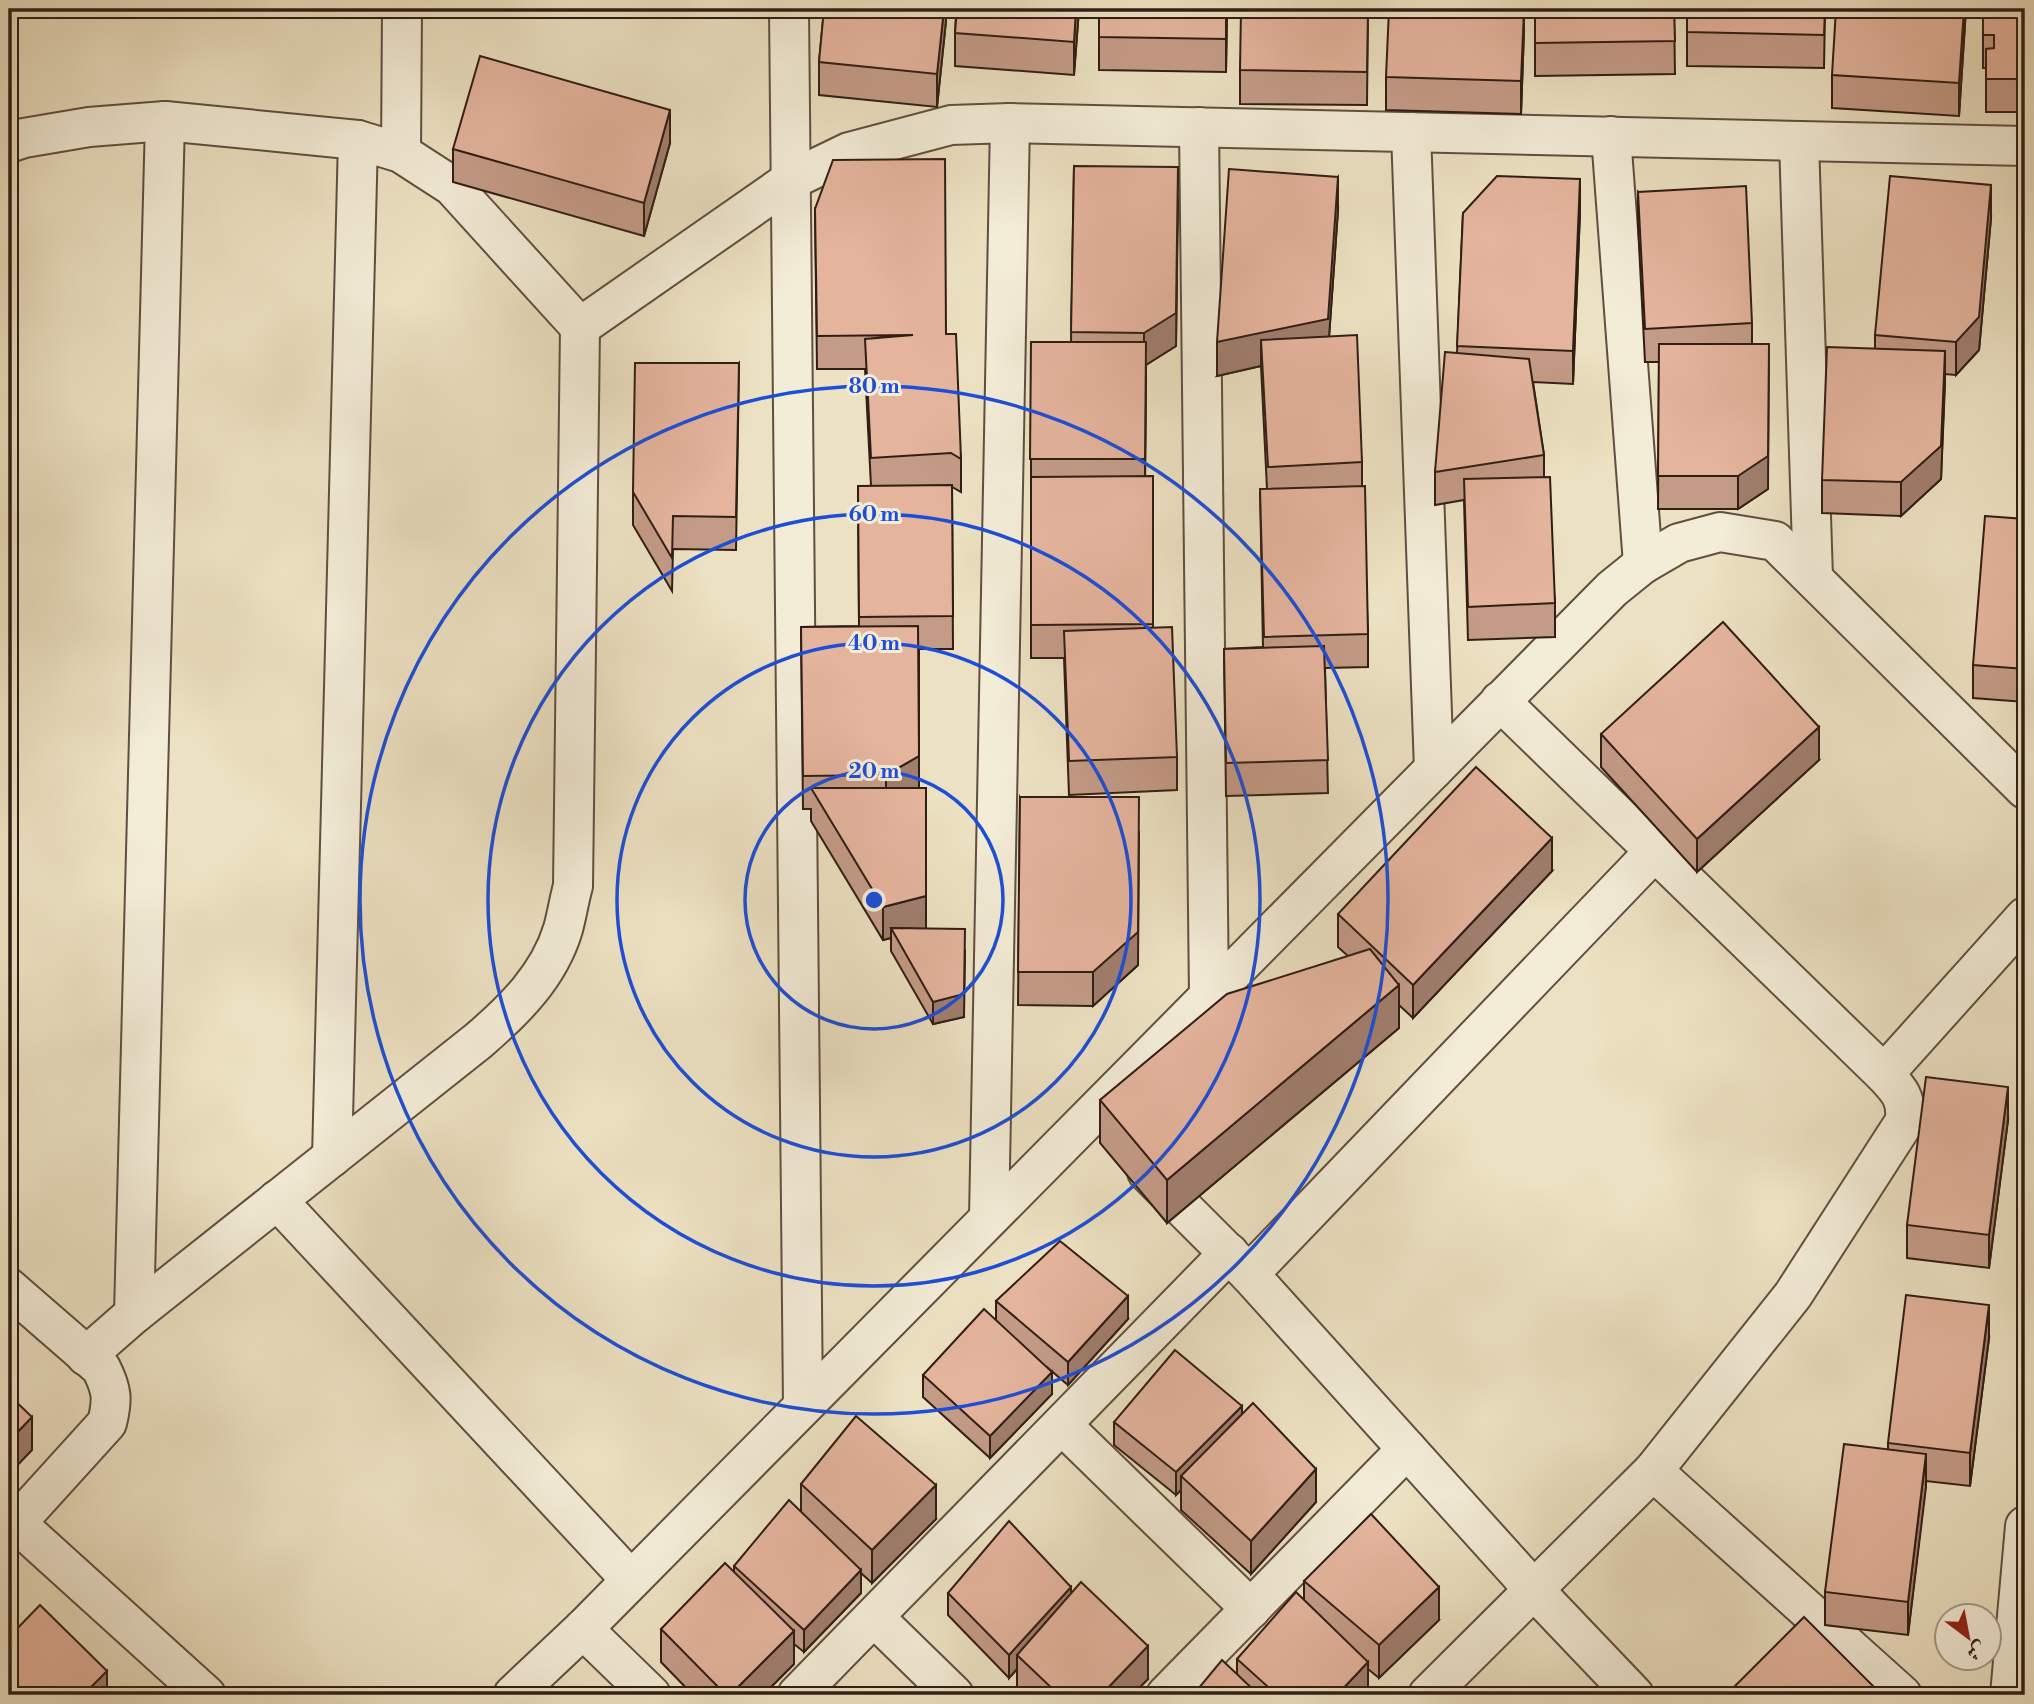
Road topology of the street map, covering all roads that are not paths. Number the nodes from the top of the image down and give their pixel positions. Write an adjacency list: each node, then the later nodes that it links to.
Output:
1 (402, 9): 12 (street)
2 (789, 9): 13 (street)
3 (165, 121): 8 (street); 10 (street); 30 (street)
4 (1010, 124): 5 (street); 13 (street); 27 (street)
5 (1199, 127): 6 (street); 22 (street)
6 (1410, 132): 7 (street); 18 (street)
7 (1611, 136): 9 (street); 15 (street)
8 (359, 140): 12 (street); 25 (street)
9 (1799, 141): 11 (street); 16 (street)
10 (9, 143)
11 (2025, 146)
12 (401, 153): 14 (street)
13 (791, 180): 14 (street); 32 (street)
14 (579, 327): 25 (street)
15 (1643, 564): 16 (street); 17 (street)
16 (1813, 578): 19 (street)
17 (1500, 701): 18 (street); 20 (street)
18 (1434, 769): 22 (street)
19 (2025, 789)
20 (1655, 851): 23 (street); 28 (street)
21 (2025, 916): 23 (street)
22 (1209, 996): 24 (street)
23 (1884, 1074): 35 (street)
24 (1107, 1132): 27 (street); 28 (street)
25 (332, 1157): 26 (street)
26 (277, 1200): 30 (street); 38 (street)
27 (989, 1218): 32 (street)
28 (1239, 1264): 33 (street); 34 (street)
29 (9, 1288): 31 (street)
30 (134, 1314): 31 (street)
31 (86, 1356): 37 (street)
32 (803, 1406): 38 (street)
33 (1062, 1426): 40 (street); 41 (street)
34 (1407, 1449): 39 (street); 40 (street)
35 (1653, 1471): 39 (street); 51 (street)
36 (2025, 1526): 52 (street)
37 (12, 1527): 43 (street)
38 (631, 1580): 42 (street)
39 (1535, 1591): 49 (street); 50 (street)
40 (1251, 1609): 48 (street)
41 (874, 1617): 46 (street); 47 (street)
42 (583, 1629): 44 (street); 45 (street)
43 (206, 1695)
44 (513, 1695)
45 (651, 1695)
46 (797, 1695)
47 (954, 1695)
48 (1166, 1695)
49 (1428, 1695)
50 (1634, 1695)
51 (1902, 1695)
52 (2010, 1695)

